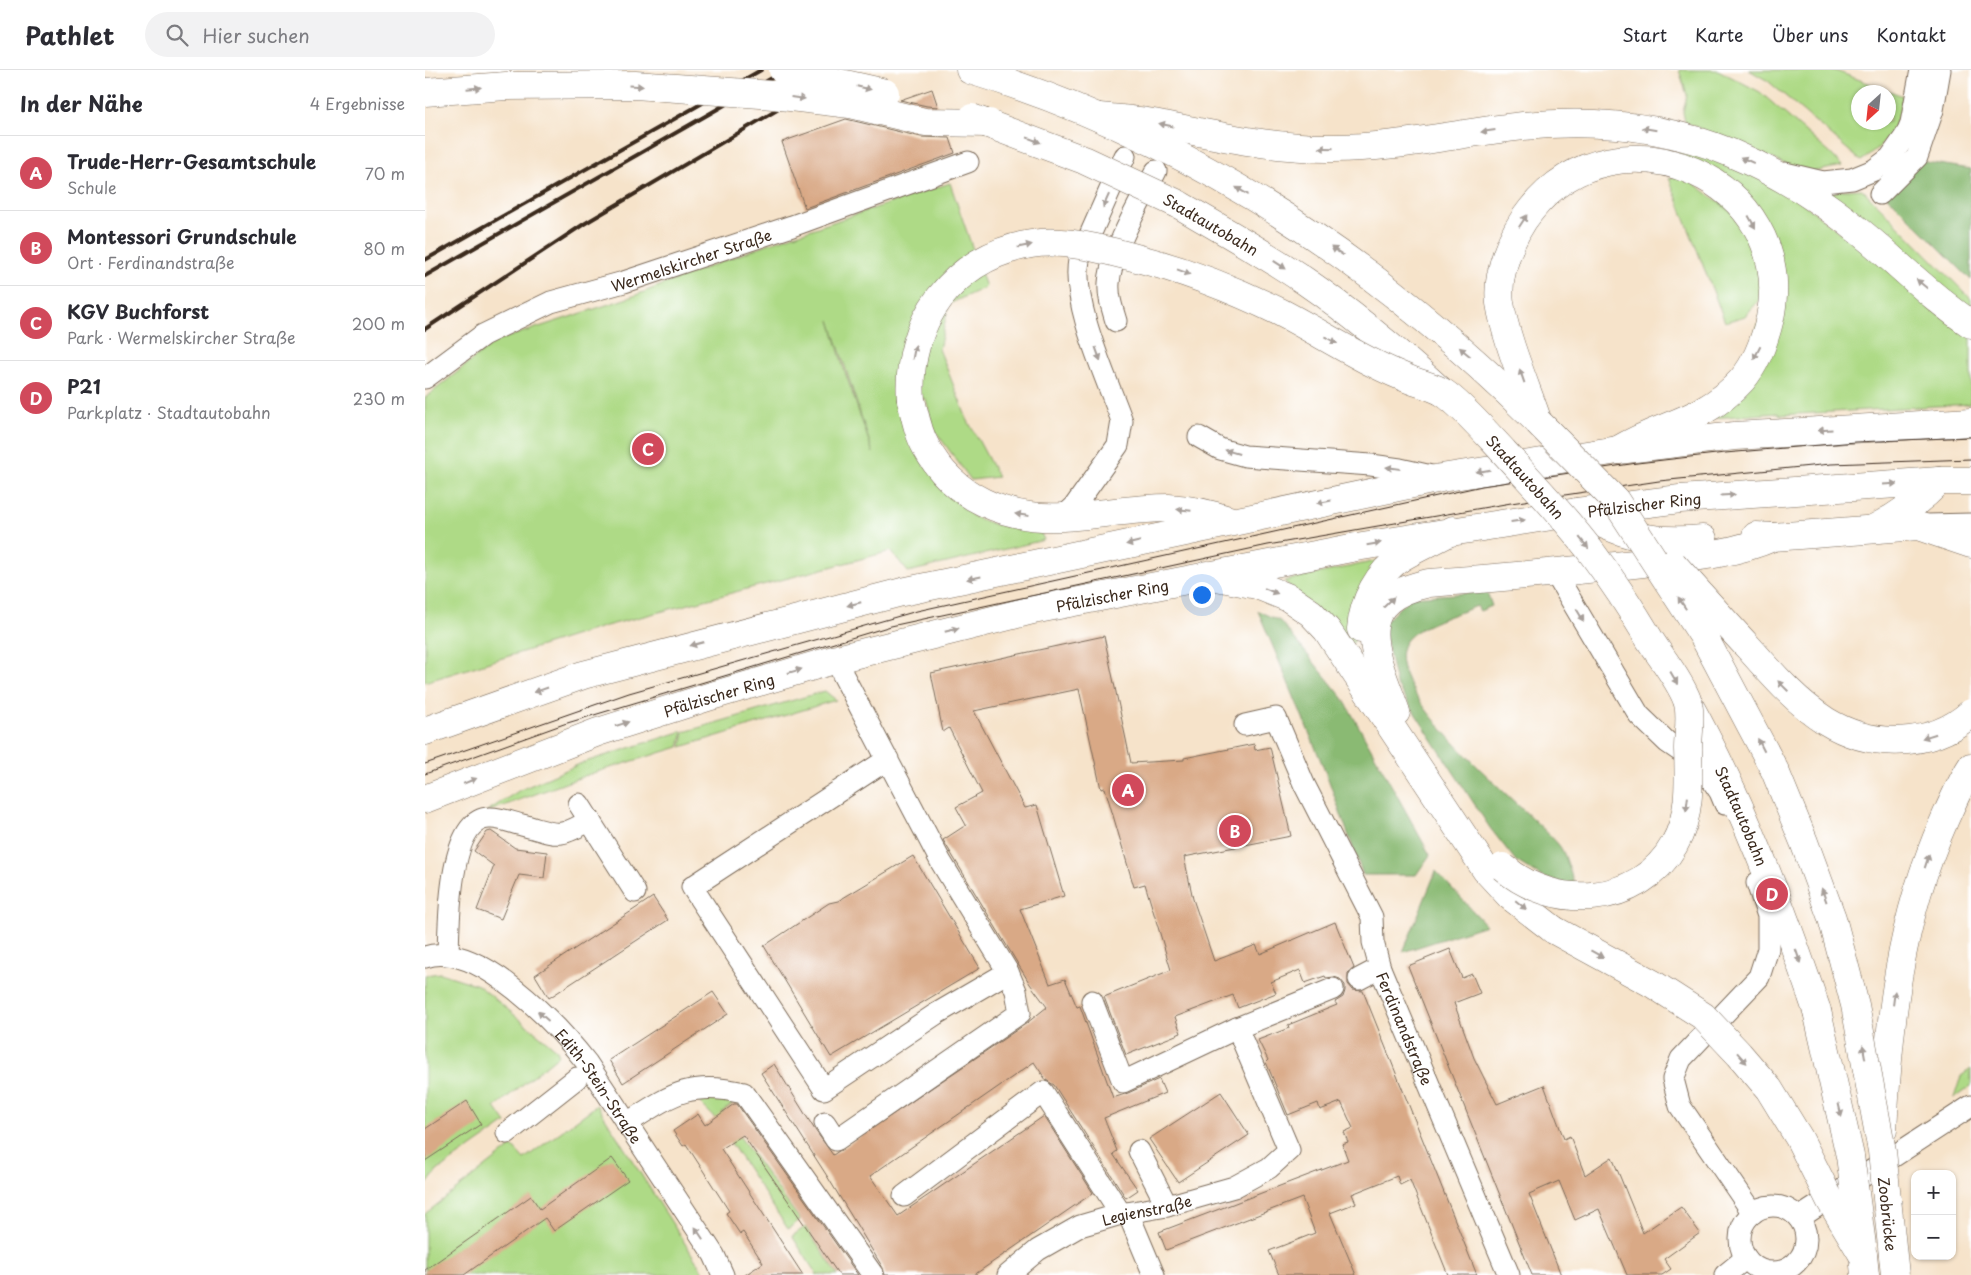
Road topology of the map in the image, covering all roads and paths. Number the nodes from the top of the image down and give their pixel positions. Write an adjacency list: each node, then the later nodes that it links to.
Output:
1 (783, 70): 7 (main road, Stadtautobahn, one-way to 7, bridge)
2 (970, 70): 6 (main road)
3 (1940, 70): 12 (street)
4 (1917, 76): 11 (street)
5 (425, 92): 7 (main road, one-way to 7, bridge)
6 (1099, 117): 11 (main road, one-way to 6); 17 (main road, one-way to 6)
7 (989, 123): 16 (main road, Stadtautobahn, one-way to 16, bridge)
8 (1125, 156): 26 (street, one-way to 26)
9 (967, 162): 15 (street, Wermelskircher Straße)
10 (1156, 171): 13 (street)
11 (1773, 173): 14 (main road, one-way to 11)
12 (1880, 194)
13 (1116, 321)
14 (1971, 324)
15 (425, 378)
16 (1443, 392): 26 (main road, one-way to 16, bridge); 37 (main road, Stadtautobahn, one-way to 37, bridge)
17 (1538, 422): 20 (main road, one-way to 20); 24 (main road, bridge)
18 (1971, 422): 20 (main road, one-way to 20)
19 (1199, 437): 21 (street, one-way to 19)
20 (1618, 450): 21 (main road, one-way to 21)
21 (1441, 478): 27 (main road, one-way to 27)
22 (1939, 481): 23 (main road, Pfälzischer Ring); 25 (main road, Pfälzischer Ring, one-way to 22); 30 (main road)
23 (1971, 481)
24 (1615, 500): 39 (main road, one-way to 24, bridge); 60 (main road, one-way to 24, bridge)
25 (1577, 512): 31 (main road, Pfälzischer Ring, one-way to 25); 32 (main road)
26 (1063, 517): 27 (main road, one-way to 26)
27 (1232, 521): 41 (main road, one-way to 41)
28 (1971, 524): 29 (street)
29 (1918, 526): 30 (main road); 33 (main road)
30 (1875, 528): 32 (main road)
31 (1453, 530): 35 (main road, Pfälzischer Ring, one-way to 31); 38 (main road)
32 (1773, 538): 34 (main road)
33 (1971, 544)
34 (1555, 573): 38 (main road, one-way to 34); 63 (street, one-way to 63)
35 (1207, 575): 36 (main road, Pfälzischer Ring, one-way to 35); 67 (main road, one-way to 67, bridge)
36 (837, 659): 42 (street); 44 (main road, Pfälzischer Ring, one-way to 36)
37 (1688, 702): 38 (main road, one-way to 38, bridge); 67 (main road, Stadtautobahn, one-way to 67, bridge)
38 (1397, 712)
39 (1971, 713)
40 (1245, 725): 48 (street, Ferdinandstraße)
41 (425, 731)
42 (888, 759): 49 (street); 49 (street)
43 (1971, 766): 60 (main road, one-way to 43, bridge)
44 (425, 799)
45 (635, 892): 46 (street)
46 (448, 955): 47 (street, Edith-Stein-Straße); 56 (street, Edith-Stein-Straße, one-way to 46)
47 (425, 957)
48 (1380, 968): 50 (street); 73 (street, Ferdinandstraße)
49 (1007, 972): 57 (street)
50 (1359, 979)
51 (1333, 989): 53 (street)
52 (1092, 1001): 53 (street)
53 (1237, 1028): 62 (street, Legienstraße)
54 (577, 1078): 58 (street)
55 (1971, 1106): 65 (street)
56 (627, 1123): 69 (street, Edith-Stein-Straße, one-way to 56); 70 (street)
57 (825, 1123)
58 (507, 1133)
59 (1139, 1151): 62 (street)
60 (1882, 1152): 75 (main road, Zoobrücke, bridge)
61 (904, 1196): 64 (street)
62 (1167, 1206): 64 (street, Legienstraße)
63 (1753, 1213): 65 (street); 66 (street)
64 (1124, 1214): 71 (street, Legienstraße); 72 (street)
65 (1799, 1218): 68 (street)
66 (1746, 1258): 68 (street); 74 (street)
67 (1864, 1265)
68 (1794, 1271)
69 (723, 1275)
70 (873, 1275)
71 (1008, 1275)
72 (1154, 1275)
73 (1509, 1275)
74 (1725, 1275)
75 (1895, 1275)

